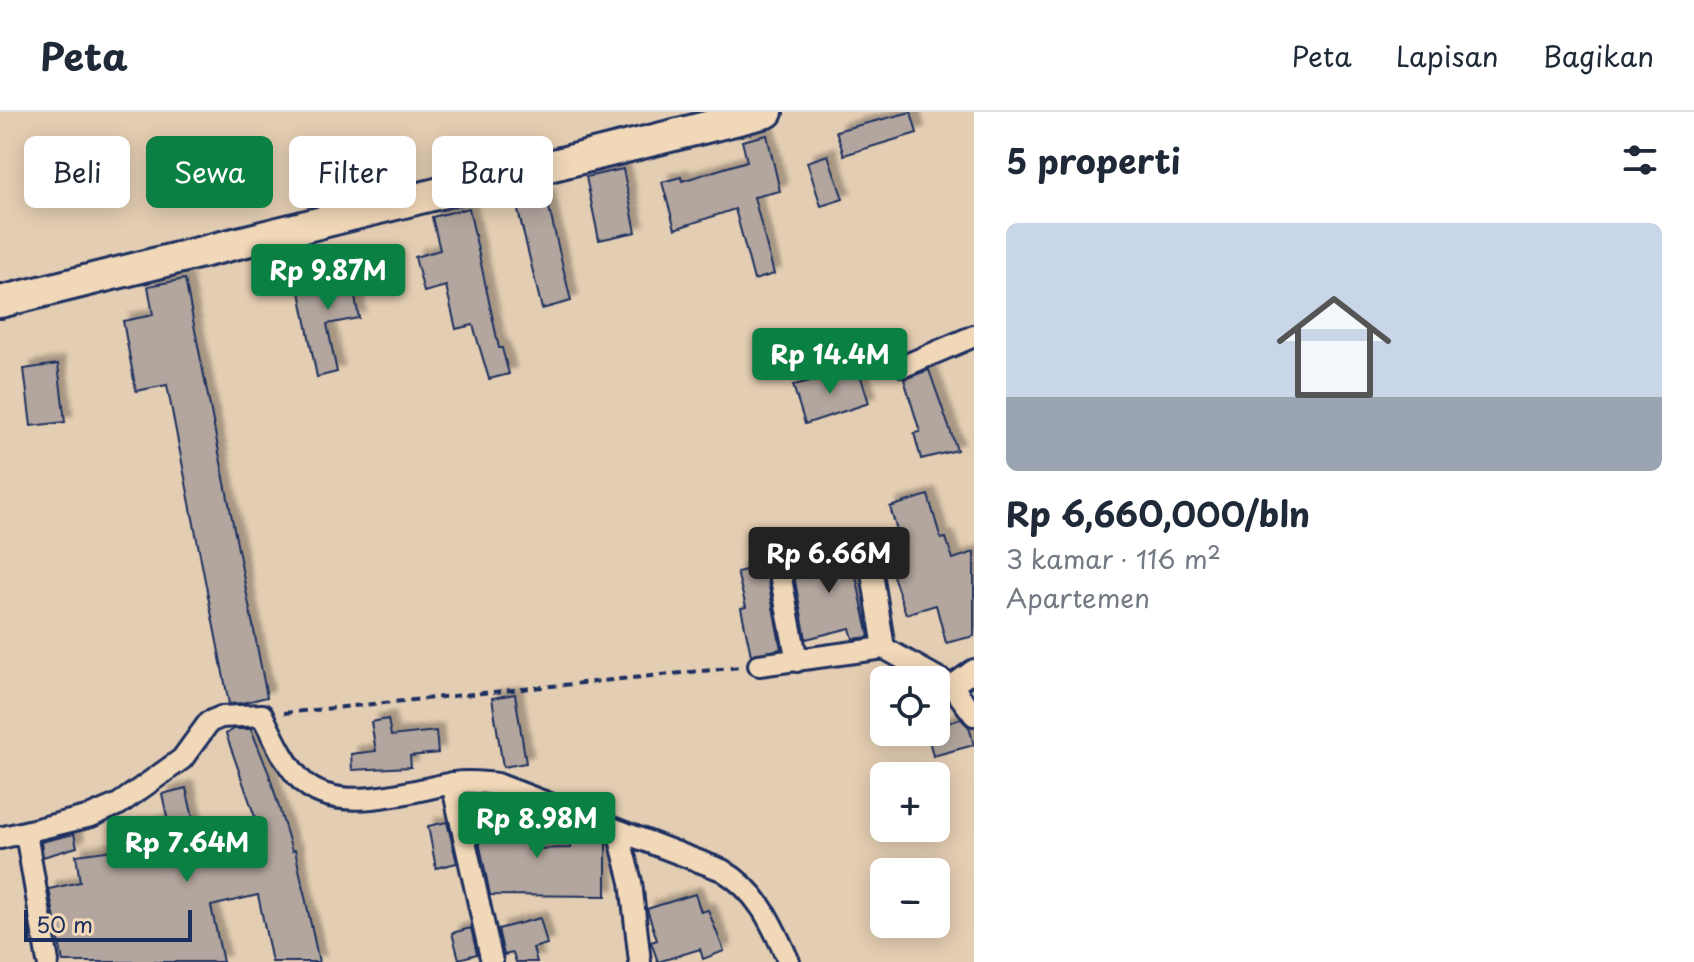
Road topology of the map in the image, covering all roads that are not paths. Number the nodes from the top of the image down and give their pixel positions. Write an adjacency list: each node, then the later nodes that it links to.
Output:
1 (767, 112): 2 (main road)
2 (0, 302)
3 (974, 336): 4 (street)
4 (904, 366)
5 (870, 560): 7 (street)
6 (781, 579): 8 (street)
7 (884, 648): 8 (street); 11 (street)
8 (797, 661): 9 (street)
9 (759, 665)
10 (974, 670): 11 (street)
11 (952, 686): 12 (street)
12 (974, 715)
13 (452, 783): 14 (street); 15 (street); 19 (street)
14 (618, 831): 20 (street); 21 (street)
15 (26, 833): 16 (street); 17 (street)
16 (0, 838)
17 (48, 962)
18 (479, 962): 19 (street)
19 (492, 962)
20 (640, 962)
21 (789, 962)

